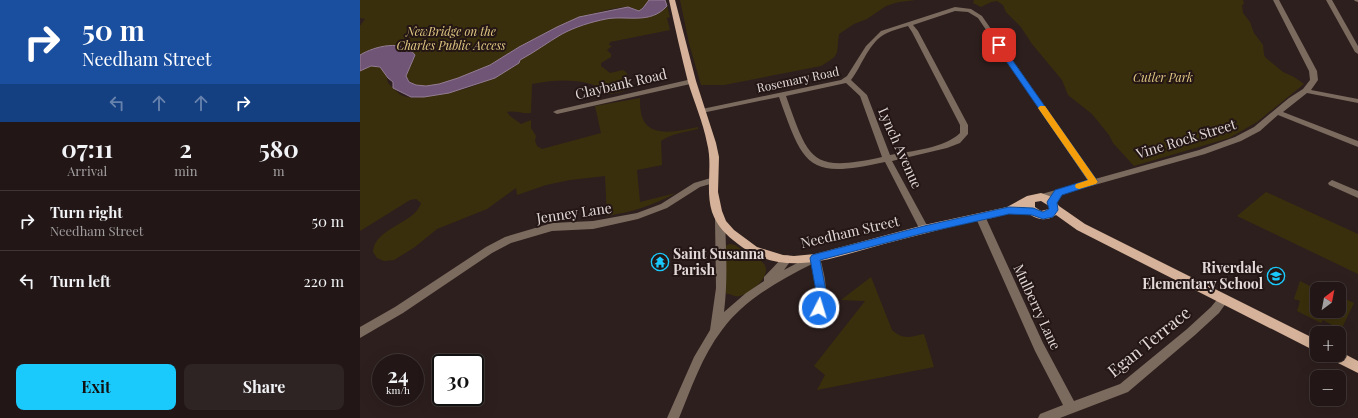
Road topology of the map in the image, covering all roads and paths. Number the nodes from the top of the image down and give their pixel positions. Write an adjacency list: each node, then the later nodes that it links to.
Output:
1 (672, 0): 7 (main road, Needham Street)
2 (1276, 0): 8 (street)
3 (1329, 0): 5 (street)
4 (909, 24): 6 (street, Rosemary Road); 15 (street); 17 (street, Rosemary Road)
5 (1358, 52)
6 (847, 80): 9 (street, Rosemary Road); 15 (street, Lynch Avenue)
7 (692, 81): 11 (main road, Needham Street); 12 (street, Claybank Road)
8 (1306, 91): 10 (street); 13 (street, Vine Rock Street)
9 (782, 95): 11 (street, Rosemary Road); 15 (street)
10 (1358, 101)
11 (702, 111): 16 (main road, Needham Street)
12 (557, 112)
13 (1277, 112): 14 (street); 17 (street, Vine Rock Street)
14 (1358, 144)
15 (887, 158): 30 (street, Lynch Avenue)
16 (714, 180): 28 (main road, Needham Street); 36 (street, Jenney Lane)
17 (1093, 182): 19 (street, Vine Rock Street)
18 (1332, 182): 20 (street)
19 (1058, 193): 21 (street, Vine Rock Street); 23 (street)
20 (1358, 195)
21 (1041, 197): 22 (main road); 23 (main road)
22 (1030, 199): 24 (main road, Needham Street); 25 (main road)
23 (1053, 205): 26 (main road); 29 (main road)
24 (1009, 210): 25 (main road, Needham Street); 27 (main road, Needham Street)
25 (1033, 212): 26 (main road)
26 (1046, 215): 29 (main road)
27 (980, 216): 30 (main road, Needham Street); 41 (street, Mulberry Lane)
28 (720, 219): 32 (main road, Needham Street); 37 (street)
29 (1081, 227): 34 (main road)
30 (924, 229): 31 (main road, Needham Street)
31 (815, 258): 32 (main road, Needham Street); 33 (street); 35 (street)
32 (787, 259): 33 (street)
33 (759, 290): 37 (street)
34 (1224, 299): 38 (main road); 41 (street, Egan Terrace)
35 (811, 318)
36 (360, 333)
37 (714, 333): 42 (street)
38 (1310, 342)
39 (1346, 361): 40 (main road)
40 (1358, 367)
41 (1072, 408): 43 (street, Egan Terrace)
42 (673, 418)
43 (1044, 418)

